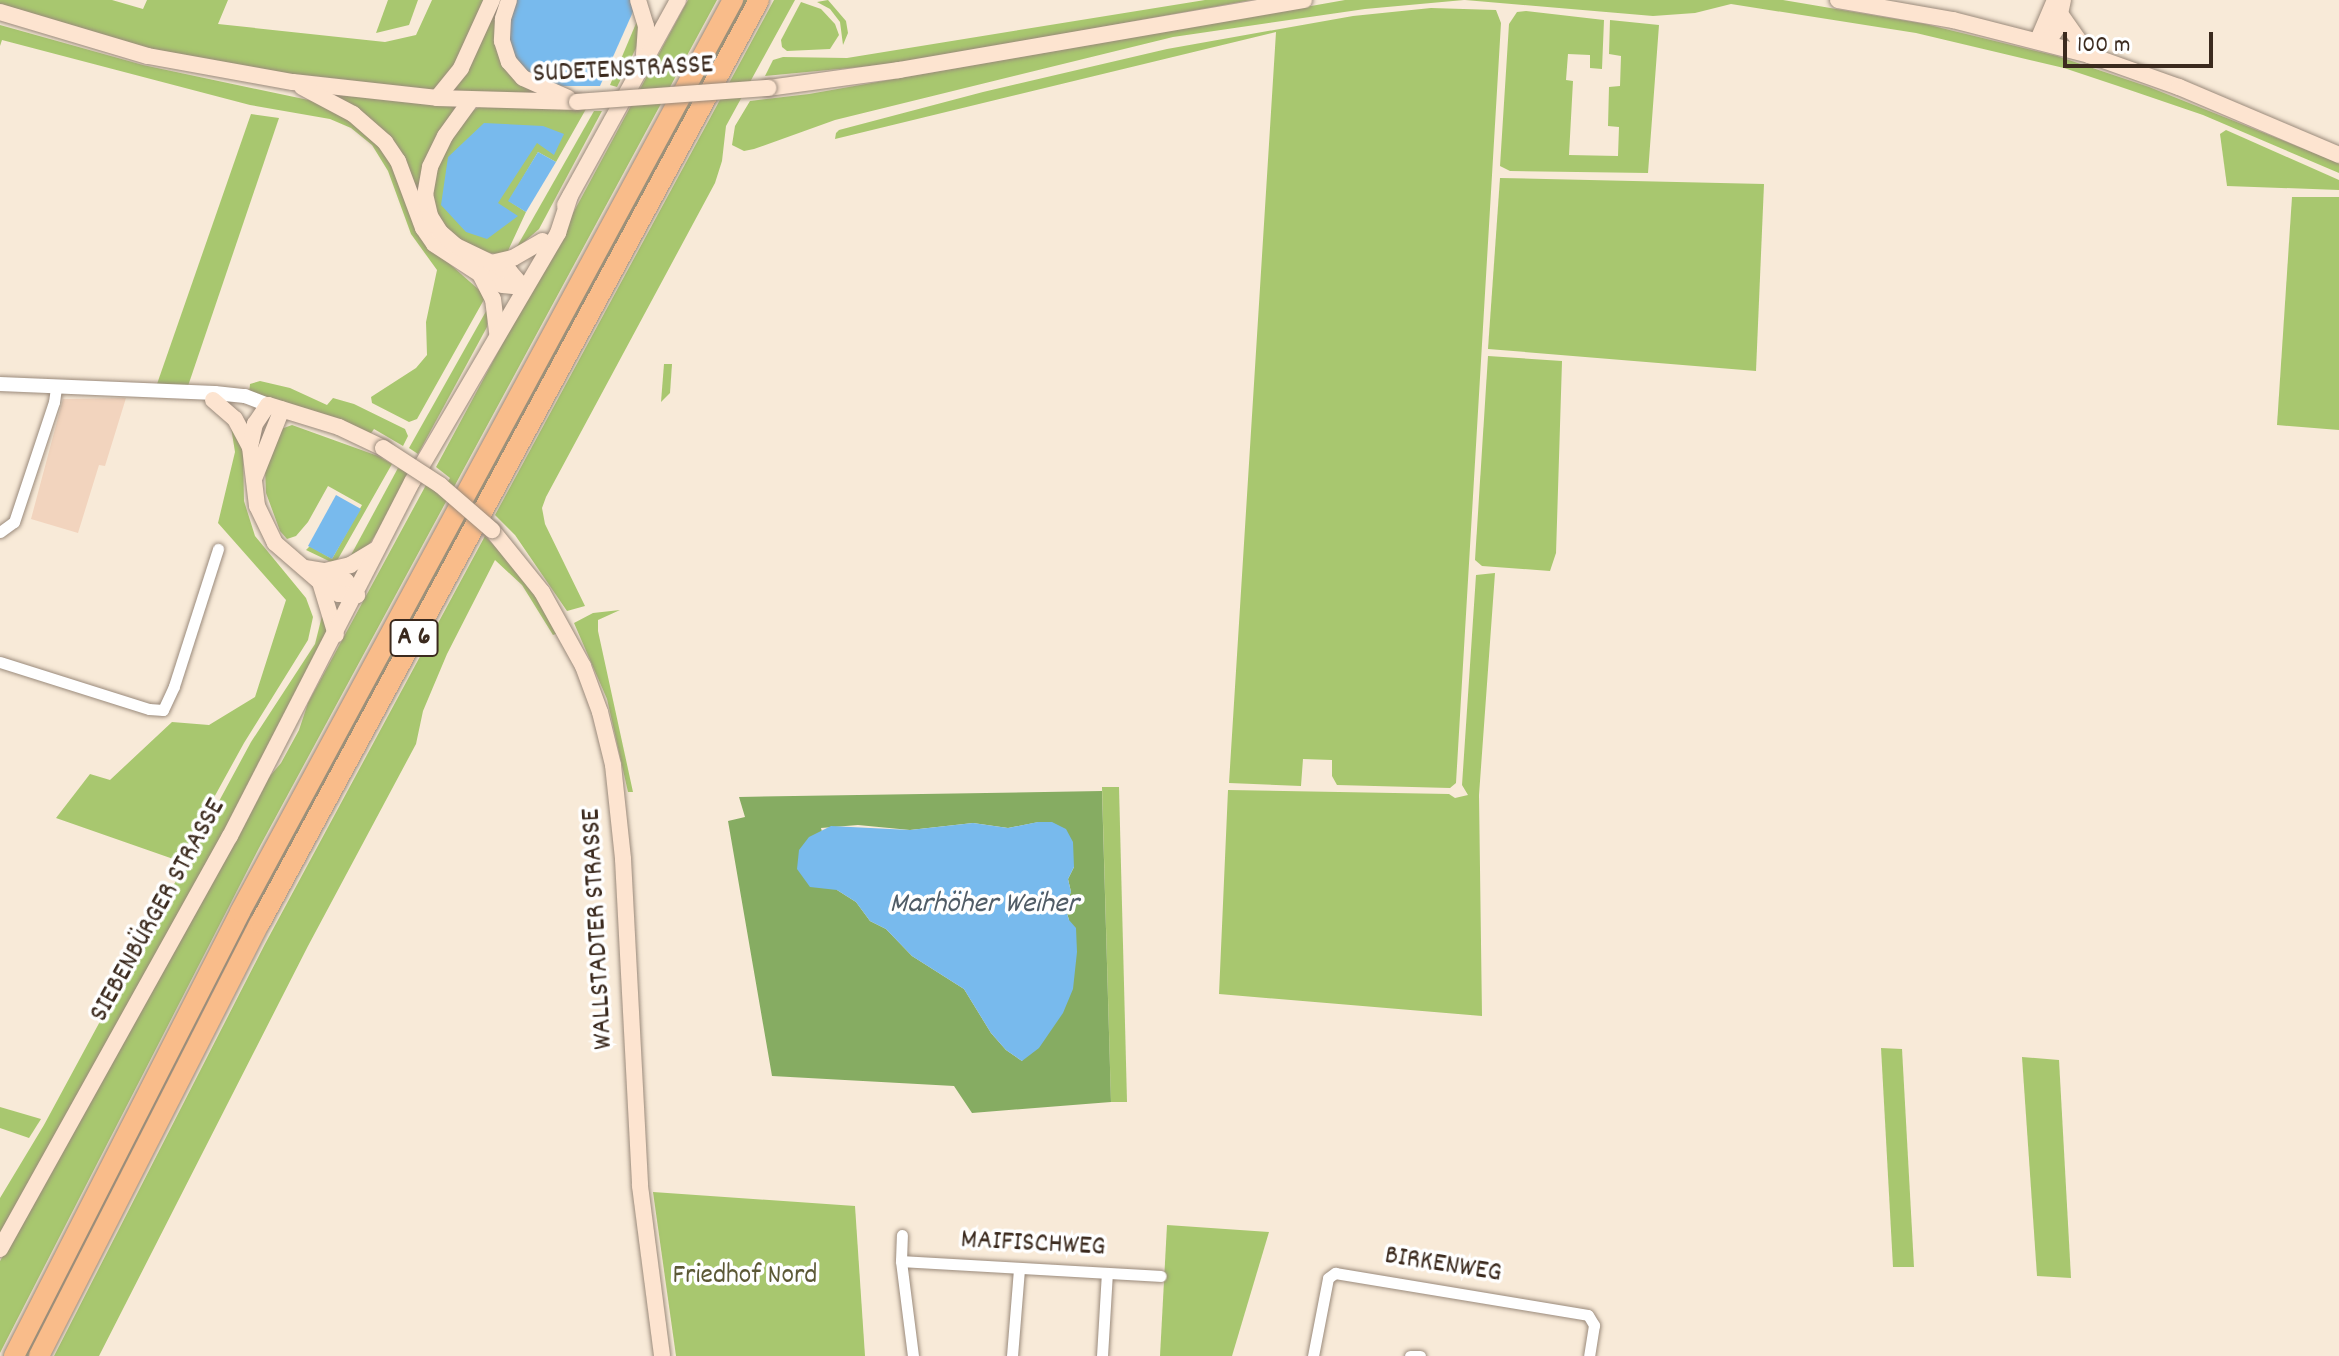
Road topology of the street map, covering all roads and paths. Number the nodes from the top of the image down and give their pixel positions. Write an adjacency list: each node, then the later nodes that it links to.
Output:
1 (492, 0): 15 (main road)
2 (509, 0): 17 (main road)
3 (638, 0): 13 (main road)
4 (678, 0): 13 (main road, SIEBENBÜRGER STRASSE)
5 (733, 0): 45 (highway, A 6)
6 (759, 0): 46 (highway, A 6)
7 (1304, 0): 17 (main road, SUDETENSTRASSE, bridge)
8 (1838, 0): 11 (main road)
9 (2060, 5): 11 (main road); 12 (main road)
10 (0, 12): 14 (main road, SUDETENSTRASSE)
11 (2042, 42): 12 (main road)
12 (2089, 55): 18 (main road)
13 (644, 61): 19 (main road, SIEBENBÜRGER STRASSE)
14 (293, 82): 15 (main road, SUDETENSTRASSE); 21 (main road)
15 (437, 98): 16 (main road, SUDETENSTRASSE)
16 (471, 100): 17 (main road, SUDETENSTRASSE); 21 (main road)
17 (577, 102)
18 (2339, 155)
19 (570, 197): 20 (main road, SIEBENBÜRGER STRASSE); 22 (main road, SIEBENBÜRGER STRASSE)
20 (542, 241): 21 (main road); 22 (main road, SIEBENBÜRGER STRASSE)
21 (485, 268): 22 (main road); 23 (main road)
22 (523, 287): 23 (main road, SIEBENBÜRGER STRASSE)
23 (497, 334): 30 (main road, SIEBENBÜRGER STRASSE)
24 (0, 384): 25 (street)
25 (56, 387): 26 (street); 32 (street)
26 (171, 393): 27 (street); 28 (street)
27 (213, 400): 28 (street); 29 (main road)
28 (275, 407): 29 (main road); 31 (main road); 47 (main road, WALLSTADTER STRASSE, bridge)
29 (250, 447): 31 (main road)
30 (424, 466): 34 (main road, SIEBENBÜRGER STRASSE); 36 (main road, SIEBENBÜRGER STRASSE)
31 (253, 481): 35 (main road)
32 (0, 532)
33 (218, 549): 38 (street)
34 (376, 550): 35 (main road); 36 (main road, SIEBENBÜRGER STRASSE)
35 (323, 577): 36 (main road); 37 (main road)
36 (357, 595): 37 (main road, SIEBENBÜRGER STRASSE)
37 (336, 635): 40 (main road, SIEBENBÜRGER STRASSE)
38 (0, 662)
39 (902, 1235): 41 (street)
40 (0, 1249)
41 (901, 1261): 42 (street, MAIFISCHWEG); 48 (street)
42 (1019, 1269): 43 (street, MAIFISCHWEG); 49 (street)
43 (1107, 1273): 44 (street, MAIFISCHWEG); 50 (street)
44 (1161, 1276)
45 (14, 1356)
46 (39, 1356)
47 (662, 1356)
48 (913, 1356)
49 (1012, 1356)
50 (1102, 1356)
51 (1313, 1356): 54 (street, BIRKENWEG)
52 (1410, 1356): 53 (street)
53 (1420, 1356)
54 (1589, 1356)

